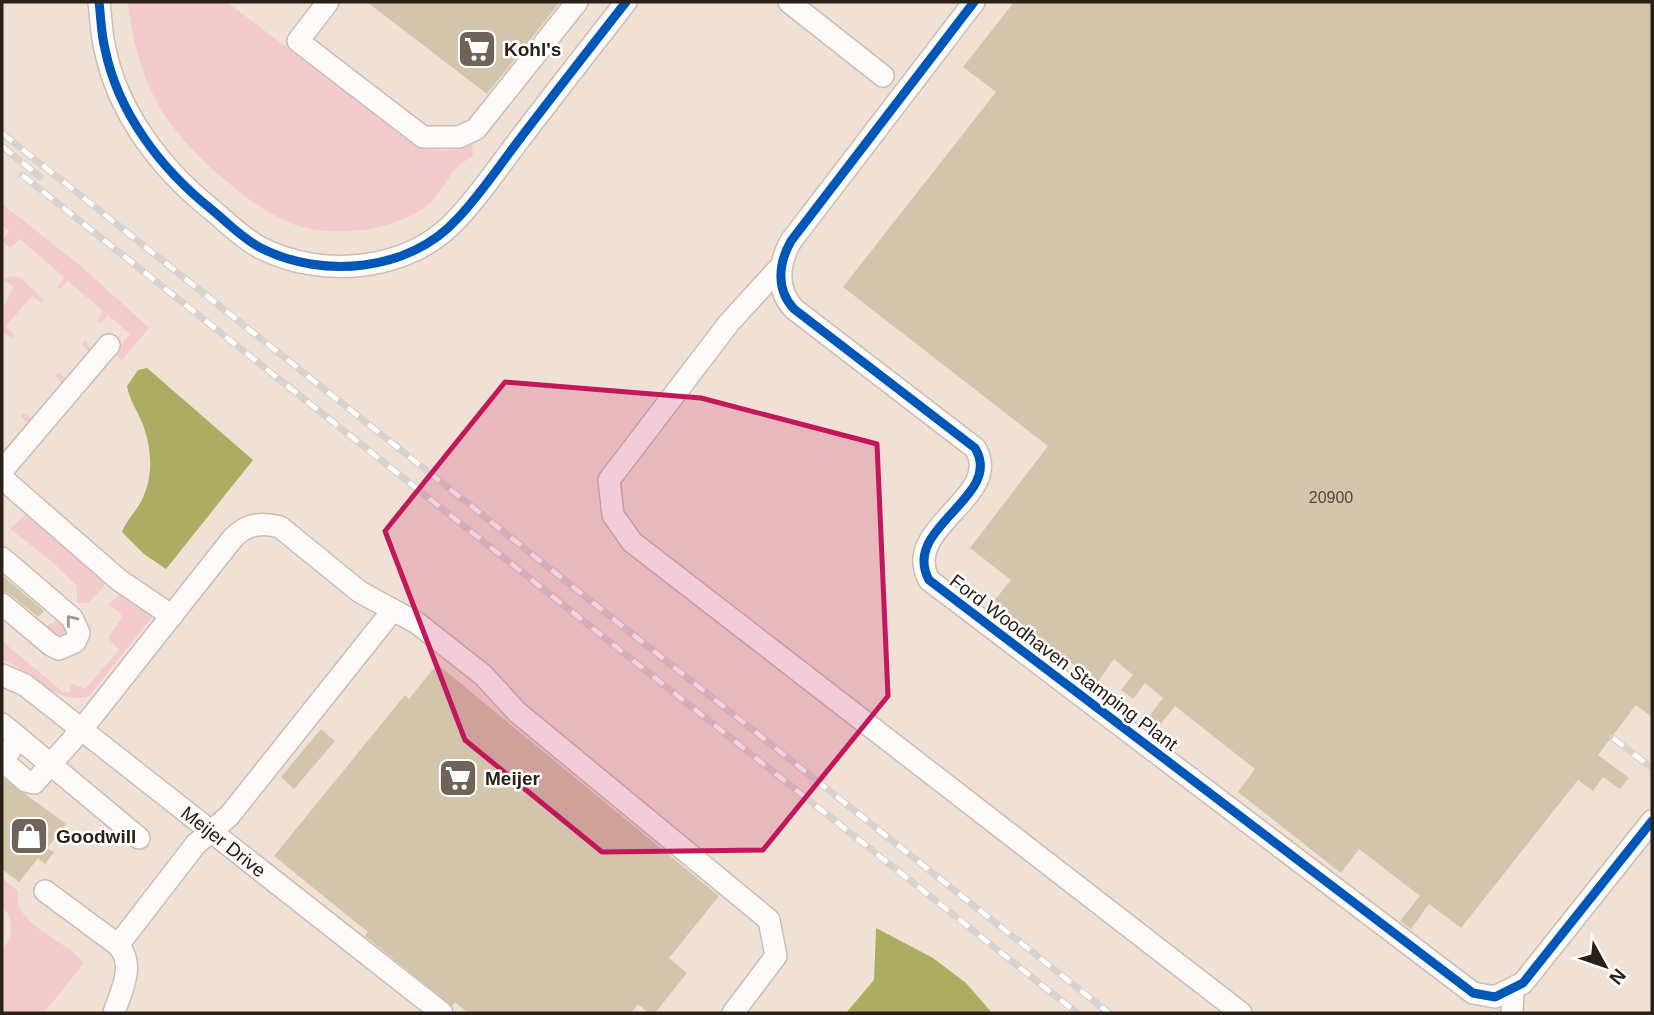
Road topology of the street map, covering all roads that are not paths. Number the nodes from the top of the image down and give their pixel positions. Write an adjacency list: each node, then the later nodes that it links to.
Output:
1 (99, 2): 4 (street)
2 (328, 2): 3 (street)
3 (577, 2)
4 (626, 2)
5 (789, 2): 7 (street)
6 (974, 2): 8 (street)
7 (883, 76)
8 (781, 266): 25 (street, Ford Woodhaven Stamping Plant); 29 (street)
9 (109, 345): 10 (street)
10 (2, 471)
11 (2, 478): 15 (street)
12 (2, 558): 13 (street, one-way to 12)
13 (2, 604)
14 (393, 610): 15 (street); 21 (street); 28 (street)
15 (172, 616): 17 (street)
16 (2, 675): 17 (street, Meijer Drive)
17 (82, 729): 19 (street); 21 (street, Meijer Drive)
18 (10, 731): 19 (street)
19 (52, 765): 22 (street)
20 (1652, 821): 25 (street)
21 (211, 831): 24 (street); 27 (street, Meijer Drive)
22 (139, 838)
23 (45, 891): 24 (street)
24 (117, 945): 26 (street)
25 (1513, 991): 30 (street)
26 (114, 1013)
27 (442, 1013)
28 (733, 1013)
29 (1241, 1013)
30 (1512, 1013)

